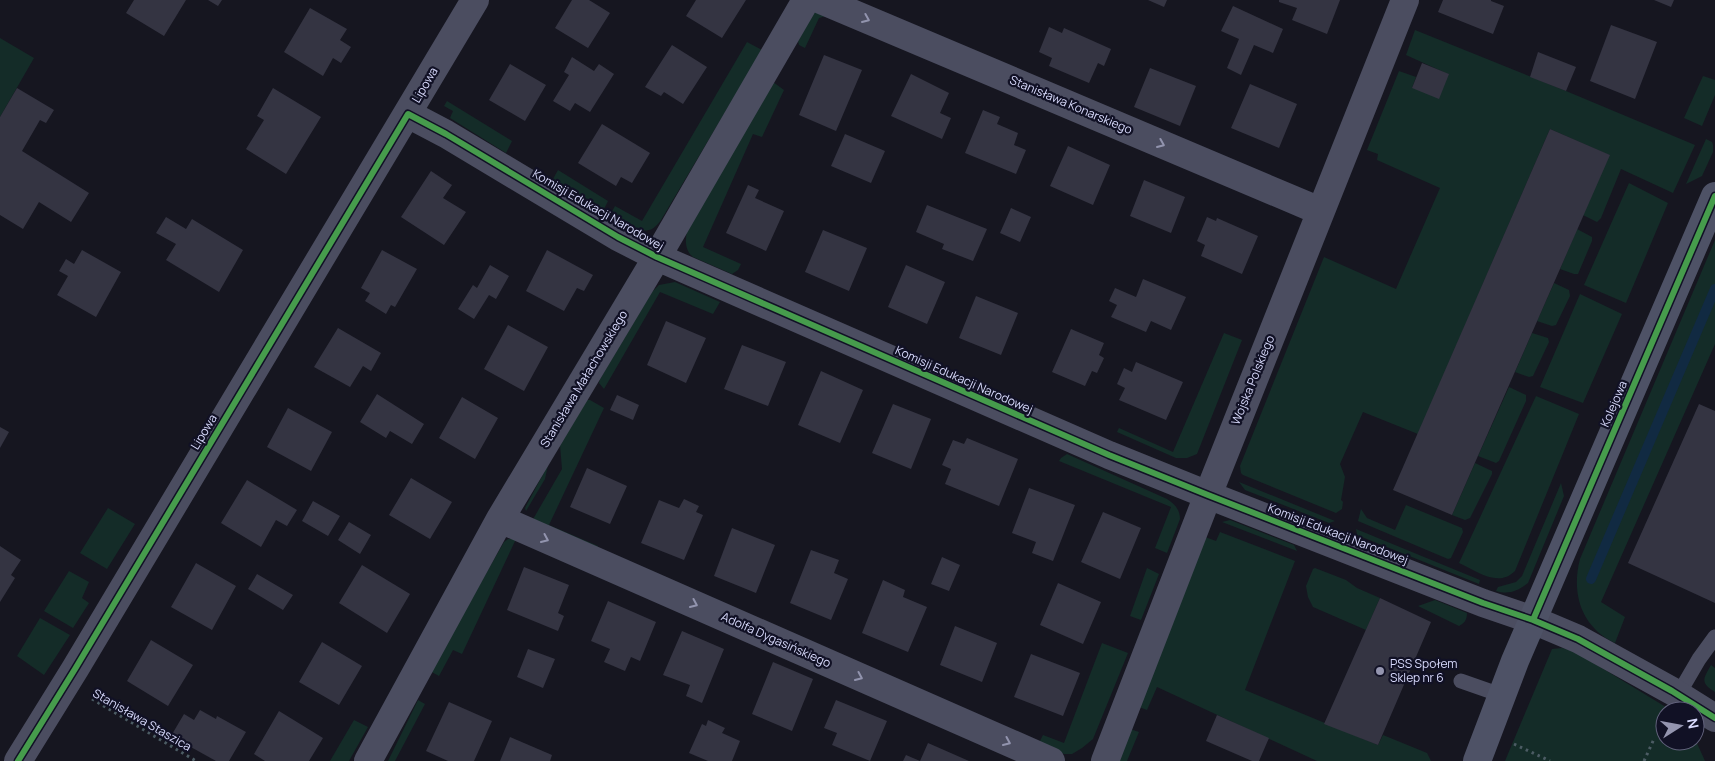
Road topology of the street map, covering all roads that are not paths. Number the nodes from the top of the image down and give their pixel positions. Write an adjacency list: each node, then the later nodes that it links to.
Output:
1 (475, 0): 5 (street, Lipowa)
2 (806, 0): 8 (street, Stanisława Małachowskiego)
3 (822, 0): 7 (street, Stanisława Konarskiego, one-way to 7)
4 (1405, 0): 7 (street, Wojska Polskiego)
5 (408, 114): 8 (street, Komisji Edukacji Narodowej); 17 (street, Lipowa)
6 (1714, 202): 11 (street, Kolejowa)
7 (1320, 211): 9 (street, Wojska Polskiego)
8 (657, 257): 9 (street, Komisji Edukacji Narodowej); 10 (street, Stanisława Małachowskiego)
9 (1208, 495): 11 (street, Komisji Edukacji Narodowej); 20 (street, Wojska Polskiego)
10 (500, 520): 18 (street, Stanisława Małachowskiego); 19 (street, Adolfa Dygasińskiego, one-way to 19)
11 (1534, 620): 14 (street, Kolejowa); 15 (street, Komisji Edukacji Narodowej)
12 (1715, 636): 15 (lane)
13 (1461, 681): 14 (lane)
14 (1501, 695): 21 (street, Kolejowa)
15 (1678, 695): 16 (street, Komisji Edukacji Narodowej)
16 (1715, 718)
17 (18, 761)
18 (368, 761)
19 (1051, 761)
20 (1105, 761)
21 (1477, 761)

